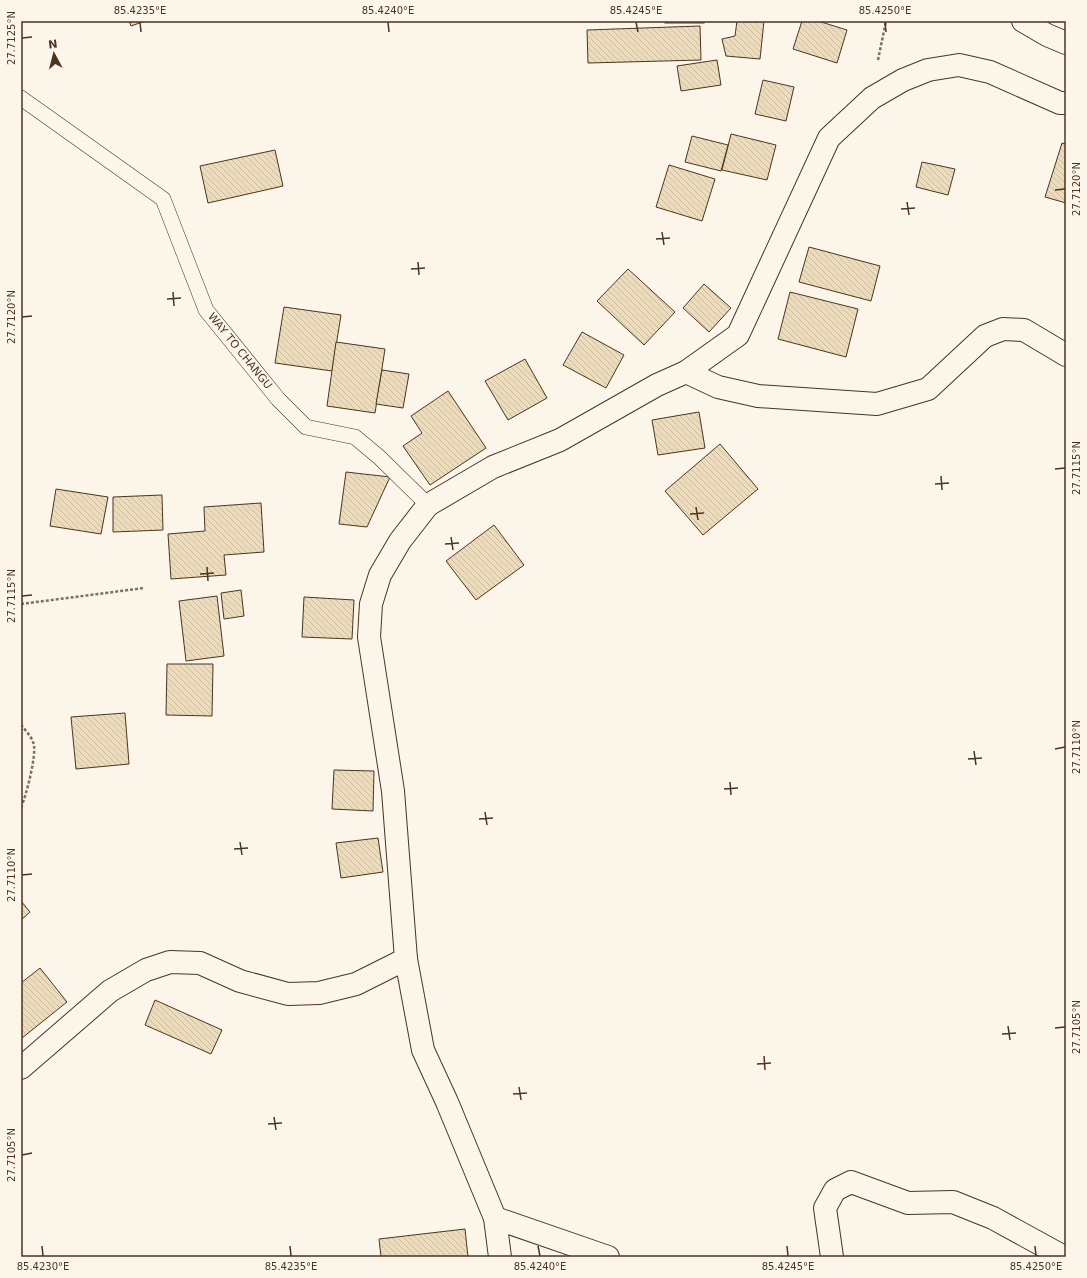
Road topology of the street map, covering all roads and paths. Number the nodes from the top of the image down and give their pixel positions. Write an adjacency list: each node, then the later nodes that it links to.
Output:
1 (1023, 21): 2 (street)
2 (1066, 43)
3 (21, 98): 7 (lane, WAY TO CHANGU)
4 (1066, 103): 6 (street)
5 (1066, 355): 6 (street)
6 (686, 372): 7 (street)
7 (428, 505): 12 (street)
8 (144, 588): 9 (path)
9 (21, 604)
10 (21, 725): 11 (path)
11 (21, 807)
12 (406, 959): 13 (street); 14 (street)
13 (21, 1068)
14 (495, 1218): 15 (street); 16 (street)
15 (500, 1257)
16 (608, 1257)
17 (832, 1257): 18 (street)
18 (1064, 1257)

